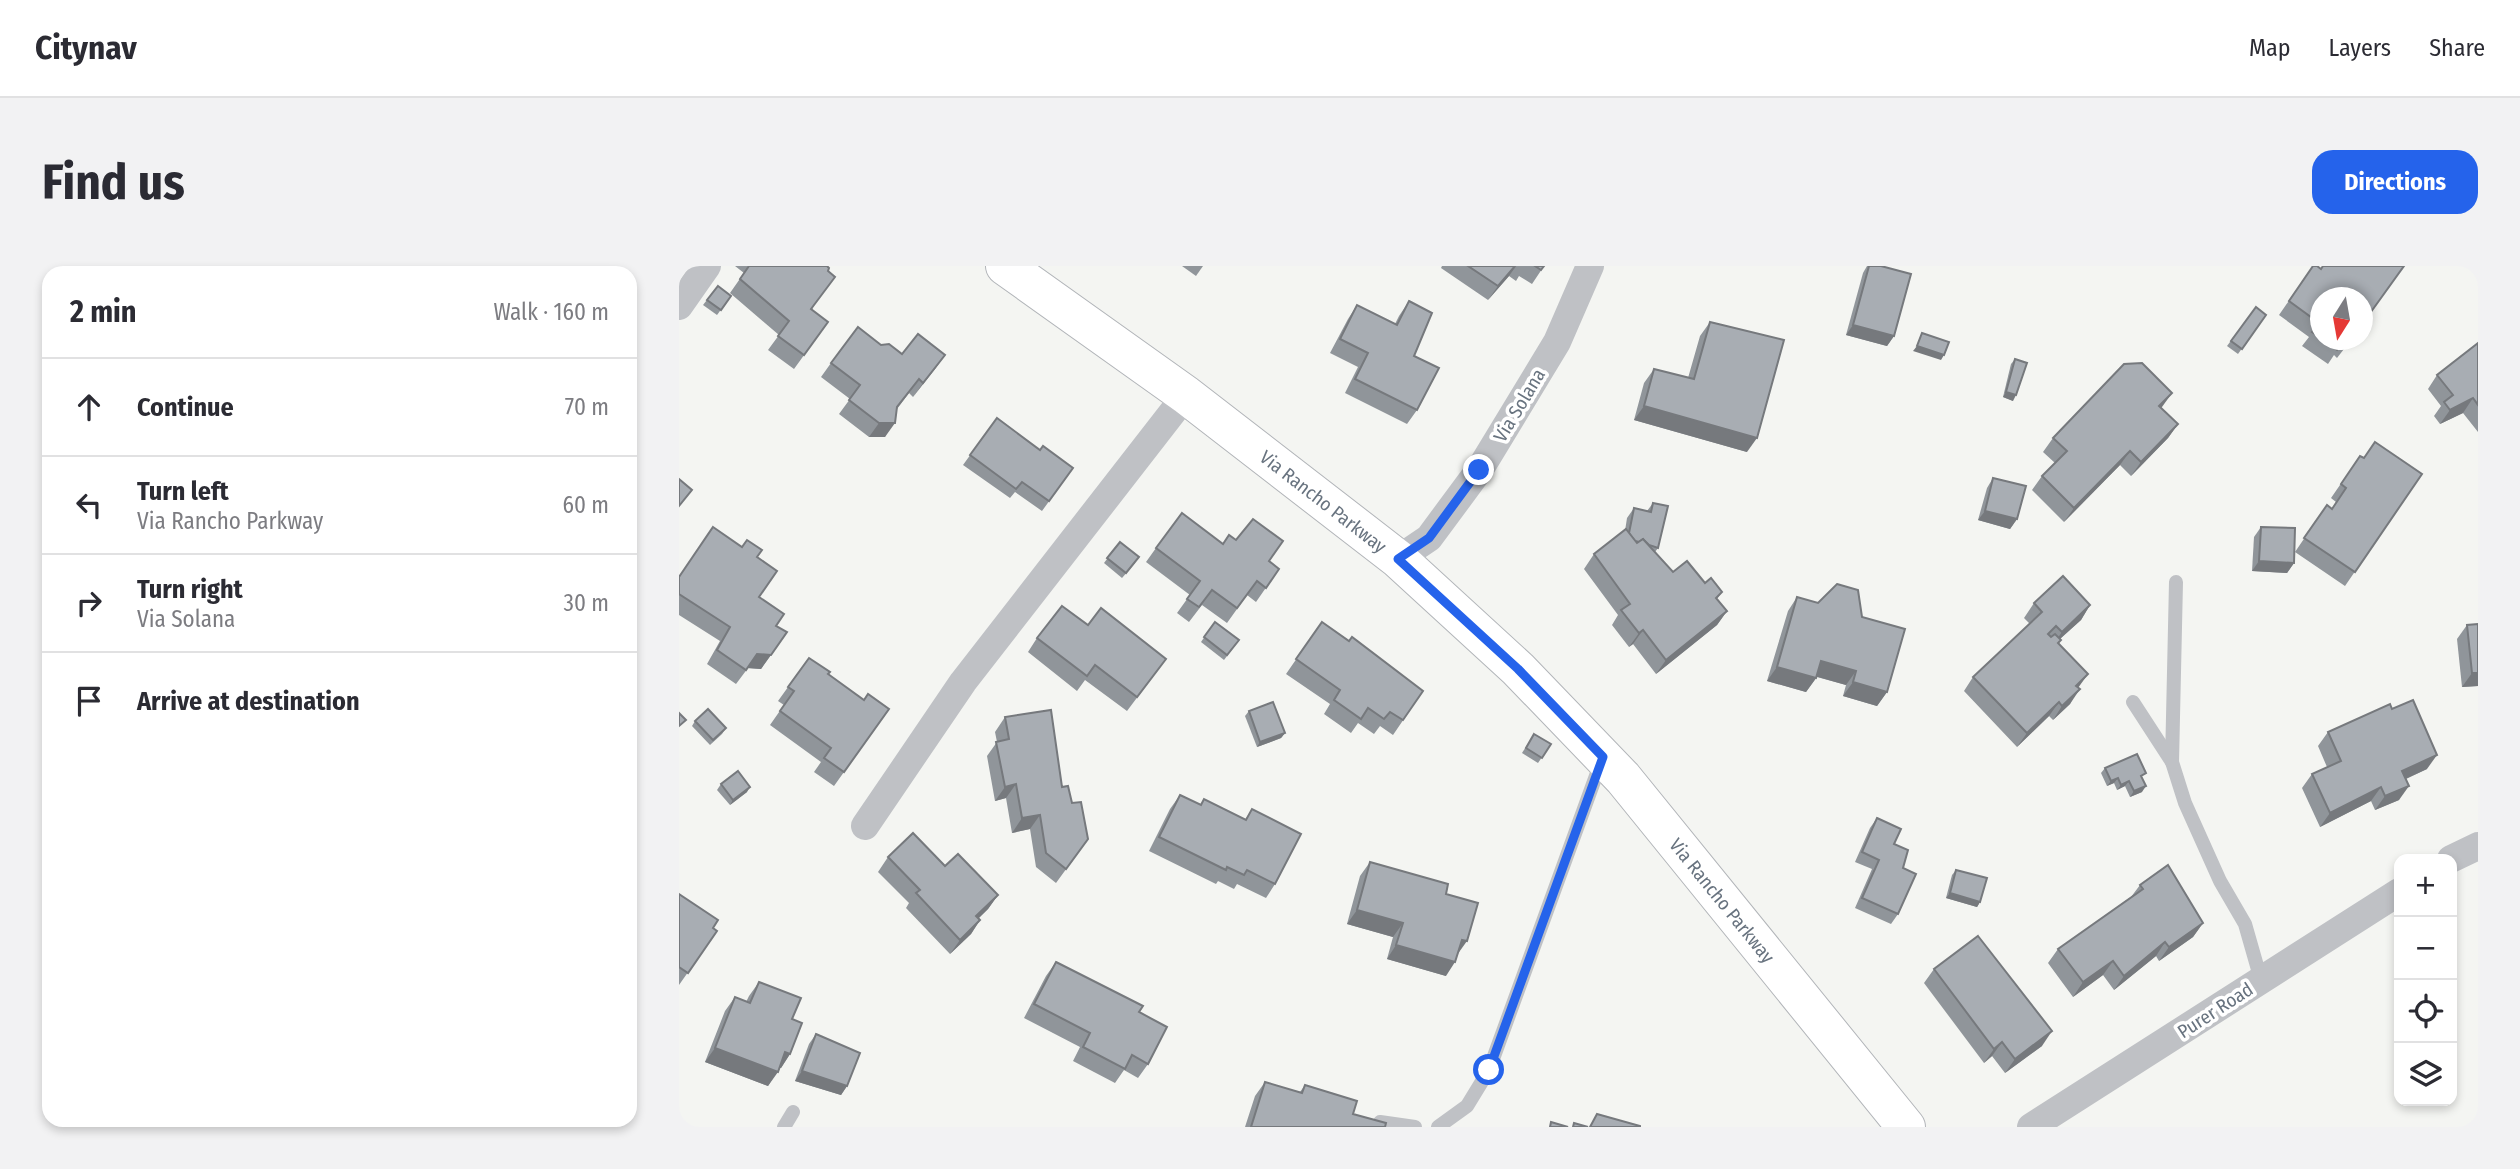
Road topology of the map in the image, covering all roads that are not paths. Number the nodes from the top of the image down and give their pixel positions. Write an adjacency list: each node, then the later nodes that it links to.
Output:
1 (707, 266): 4 (street)
2 (1006, 266): 5 (main road, Via Rancho Parkway)
3 (1590, 266): 6 (street, Via Solana)
4 (679, 306)
5 (1186, 394): 6 (main road, Via Rancho Parkway); 11 (street)
6 (1398, 559): 9 (main road, Via Rancho Parkway)
7 (2176, 582): 10 (lane)
8 (2133, 702): 10 (lane)
9 (1603, 757): 20 (lane); 21 (main road, Via Rancho Parkway)
10 (2172, 762): 15 (lane)
11 (865, 826)
12 (2478, 846): 13 (street)
13 (2457, 856)
14 (2394, 895): 15 (street, Purer Road)
15 (2261, 980): 22 (street, Purer Road)
16 (793, 1112): 18 (lane)
17 (1380, 1122): 19 (lane)
18 (784, 1127)
19 (1415, 1127)
20 (1438, 1127)
21 (1906, 1127)
22 (2031, 1127)

